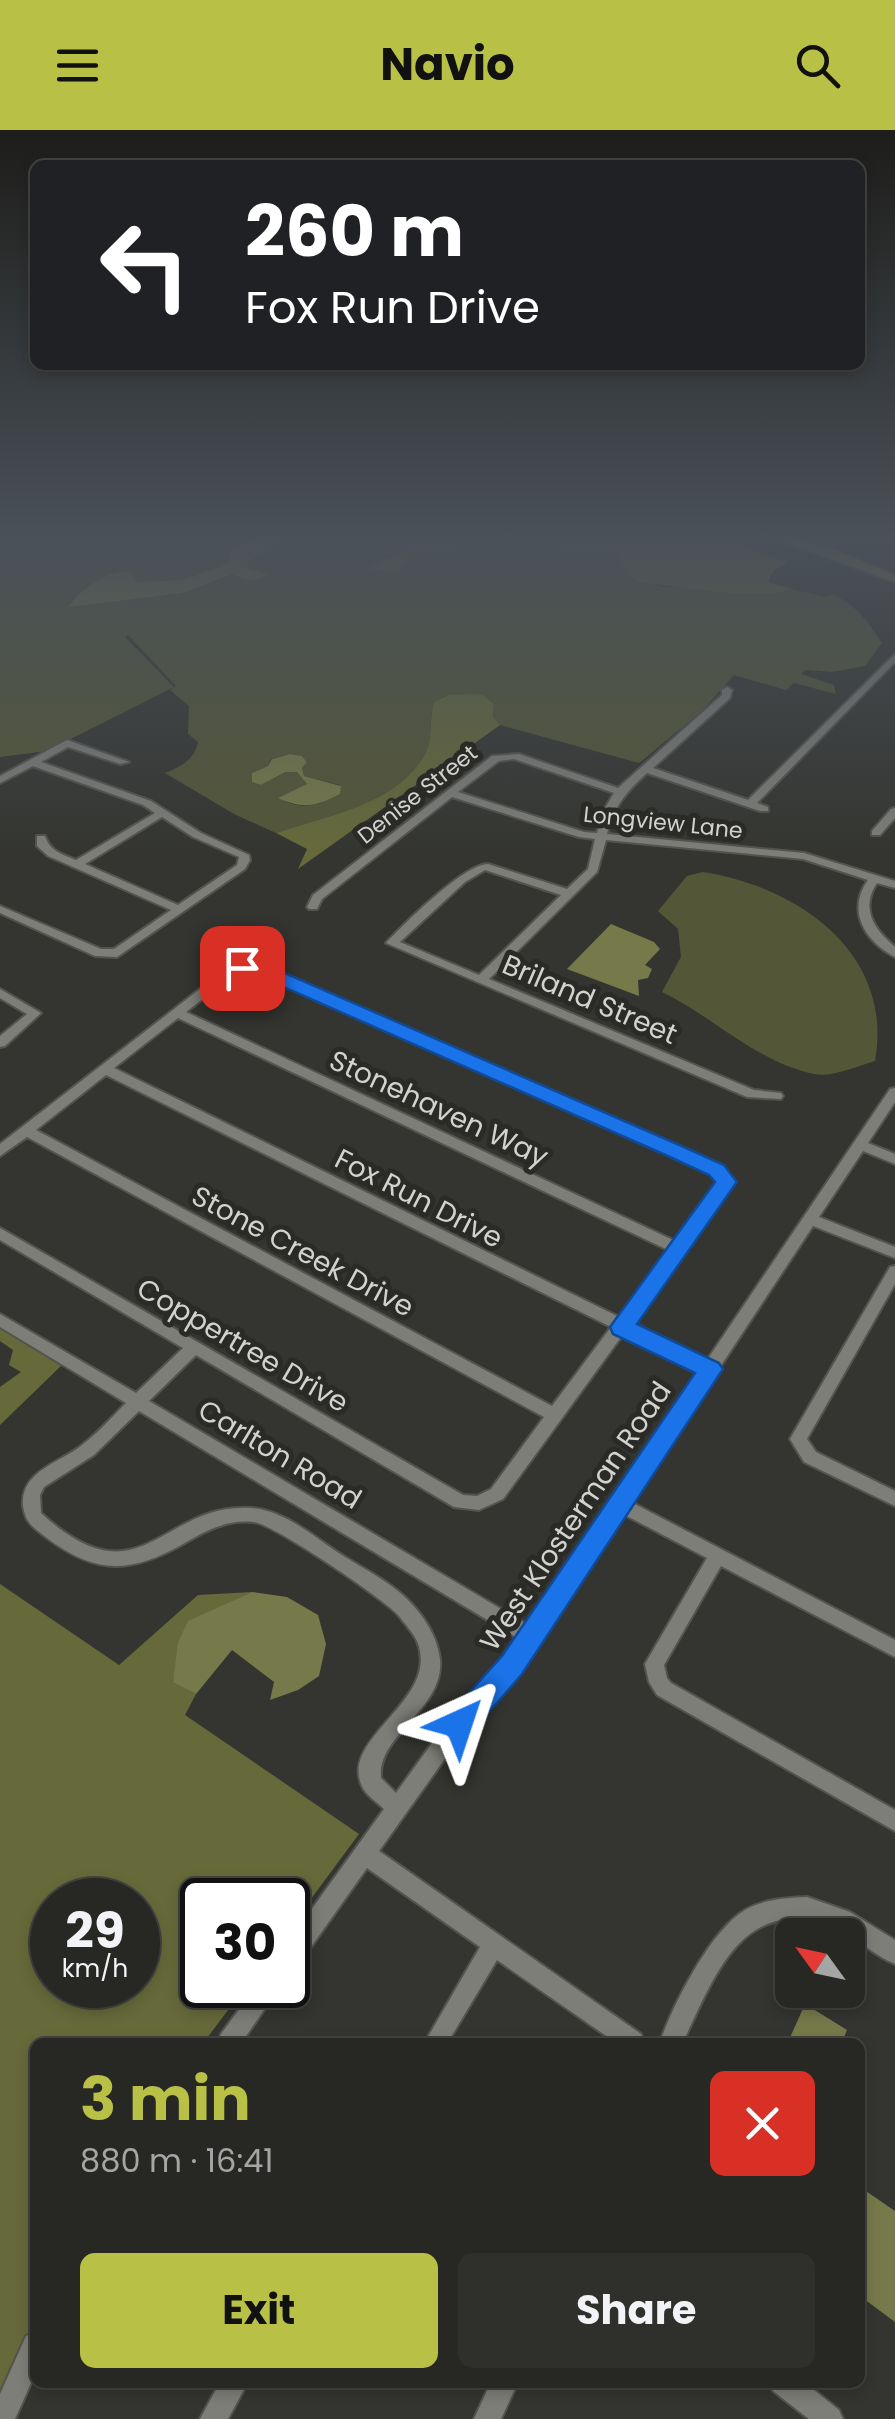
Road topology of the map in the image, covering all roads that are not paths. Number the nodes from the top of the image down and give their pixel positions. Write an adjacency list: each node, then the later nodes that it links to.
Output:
1 (895, 657): 9 (street)
2 (727, 690): 5 (street)
3 (32, 762): 4 (street); 6 (street); 12 (street)
4 (124, 762)
5 (646, 769): 7 (street); 9 (street)
6 (0, 780)
7 (620, 792): 8 (street, Denise Street); 14 (street)
8 (450, 793): 14 (street, Longview Lane); 20 (street, Denise Street)
9 (750, 804): 10 (street)
10 (764, 809)
11 (895, 811): 13 (street)
12 (162, 812): 16 (street); 22 (street)
13 (876, 833)
14 (602, 837): 17 (street, Longview Lane); 19 (street)
15 (41, 838): 16 (street)
16 (76, 866): 22 (street)
17 (874, 878): 18 (street, Longview Lane); 23 (street)
18 (895, 885)
19 (571, 894): 24 (street); 24 (street, Briland Street)
20 (313, 908)
21 (0, 909): 22 (street)
22 (180, 910)
23 (895, 953)
24 (480, 980): 30 (street, Briland Street)
25 (0, 993): 27 (street)
26 (177, 1013): 28 (street); 37 (street, Stonehaven Way); 37 (street)
27 (0, 1043)
28 (106, 1068): 31 (street); 41 (street, Fox Run Drive)
29 (895, 1092): 32 (street, West Klosterman Road)
30 (776, 1096)
31 (26, 1130): 33 (street); 45 (street, Stone Creek Drive)
32 (860, 1146): 34 (street); 35 (street, West Klosterman Road)
33 (0, 1150)
34 (892, 1153)
35 (811, 1219): 38 (street); 43 (street, West Klosterman Road)
36 (0, 1233): 42 (street, Coppertree Drive)
37 (679, 1249): 41 (street)
38 (895, 1253)
39 (895, 1271): 46 (street)
40 (0, 1320): 44 (street, Carlton Road)
41 (622, 1327): 43 (street, Fox Run Drive); 45 (street)
42 (195, 1346): 44 (street); 45 (street, Coppertree Drive)
43 (711, 1369): 47 (street, West Klosterman Road)
44 (138, 1402): 49 (street, Carlton Road); 51 (street)
45 (556, 1416)
46 (895, 1499)
47 (621, 1505): 48 (street); 49 (street, West Klosterman Road)
48 (718, 1556): 50 (street); 52 (street)
49 (531, 1636): 51 (street, West Klosterman Road)
50 (895, 1649)
51 (397, 1807): 53 (street, West Klosterman Road)
52 (895, 1821)
53 (364, 1853): 54 (street, West Klosterman Road); 55 (street)
54 (310, 1929)
55 (493, 1946): 59 (street); 60 (street)
56 (895, 1953): 61 (street)
57 (253, 2008): 58 (street)
58 (232, 2038)
59 (438, 2038)
60 (627, 2038)
61 (673, 2038)
62 (30, 2356): 66 (street)
63 (231, 2388): 67 (street)
64 (502, 2388): 68 (street)
65 (790, 2388): 69 (street)
66 (2, 2419)
67 (213, 2419)
68 (487, 2419)
69 (830, 2419)

